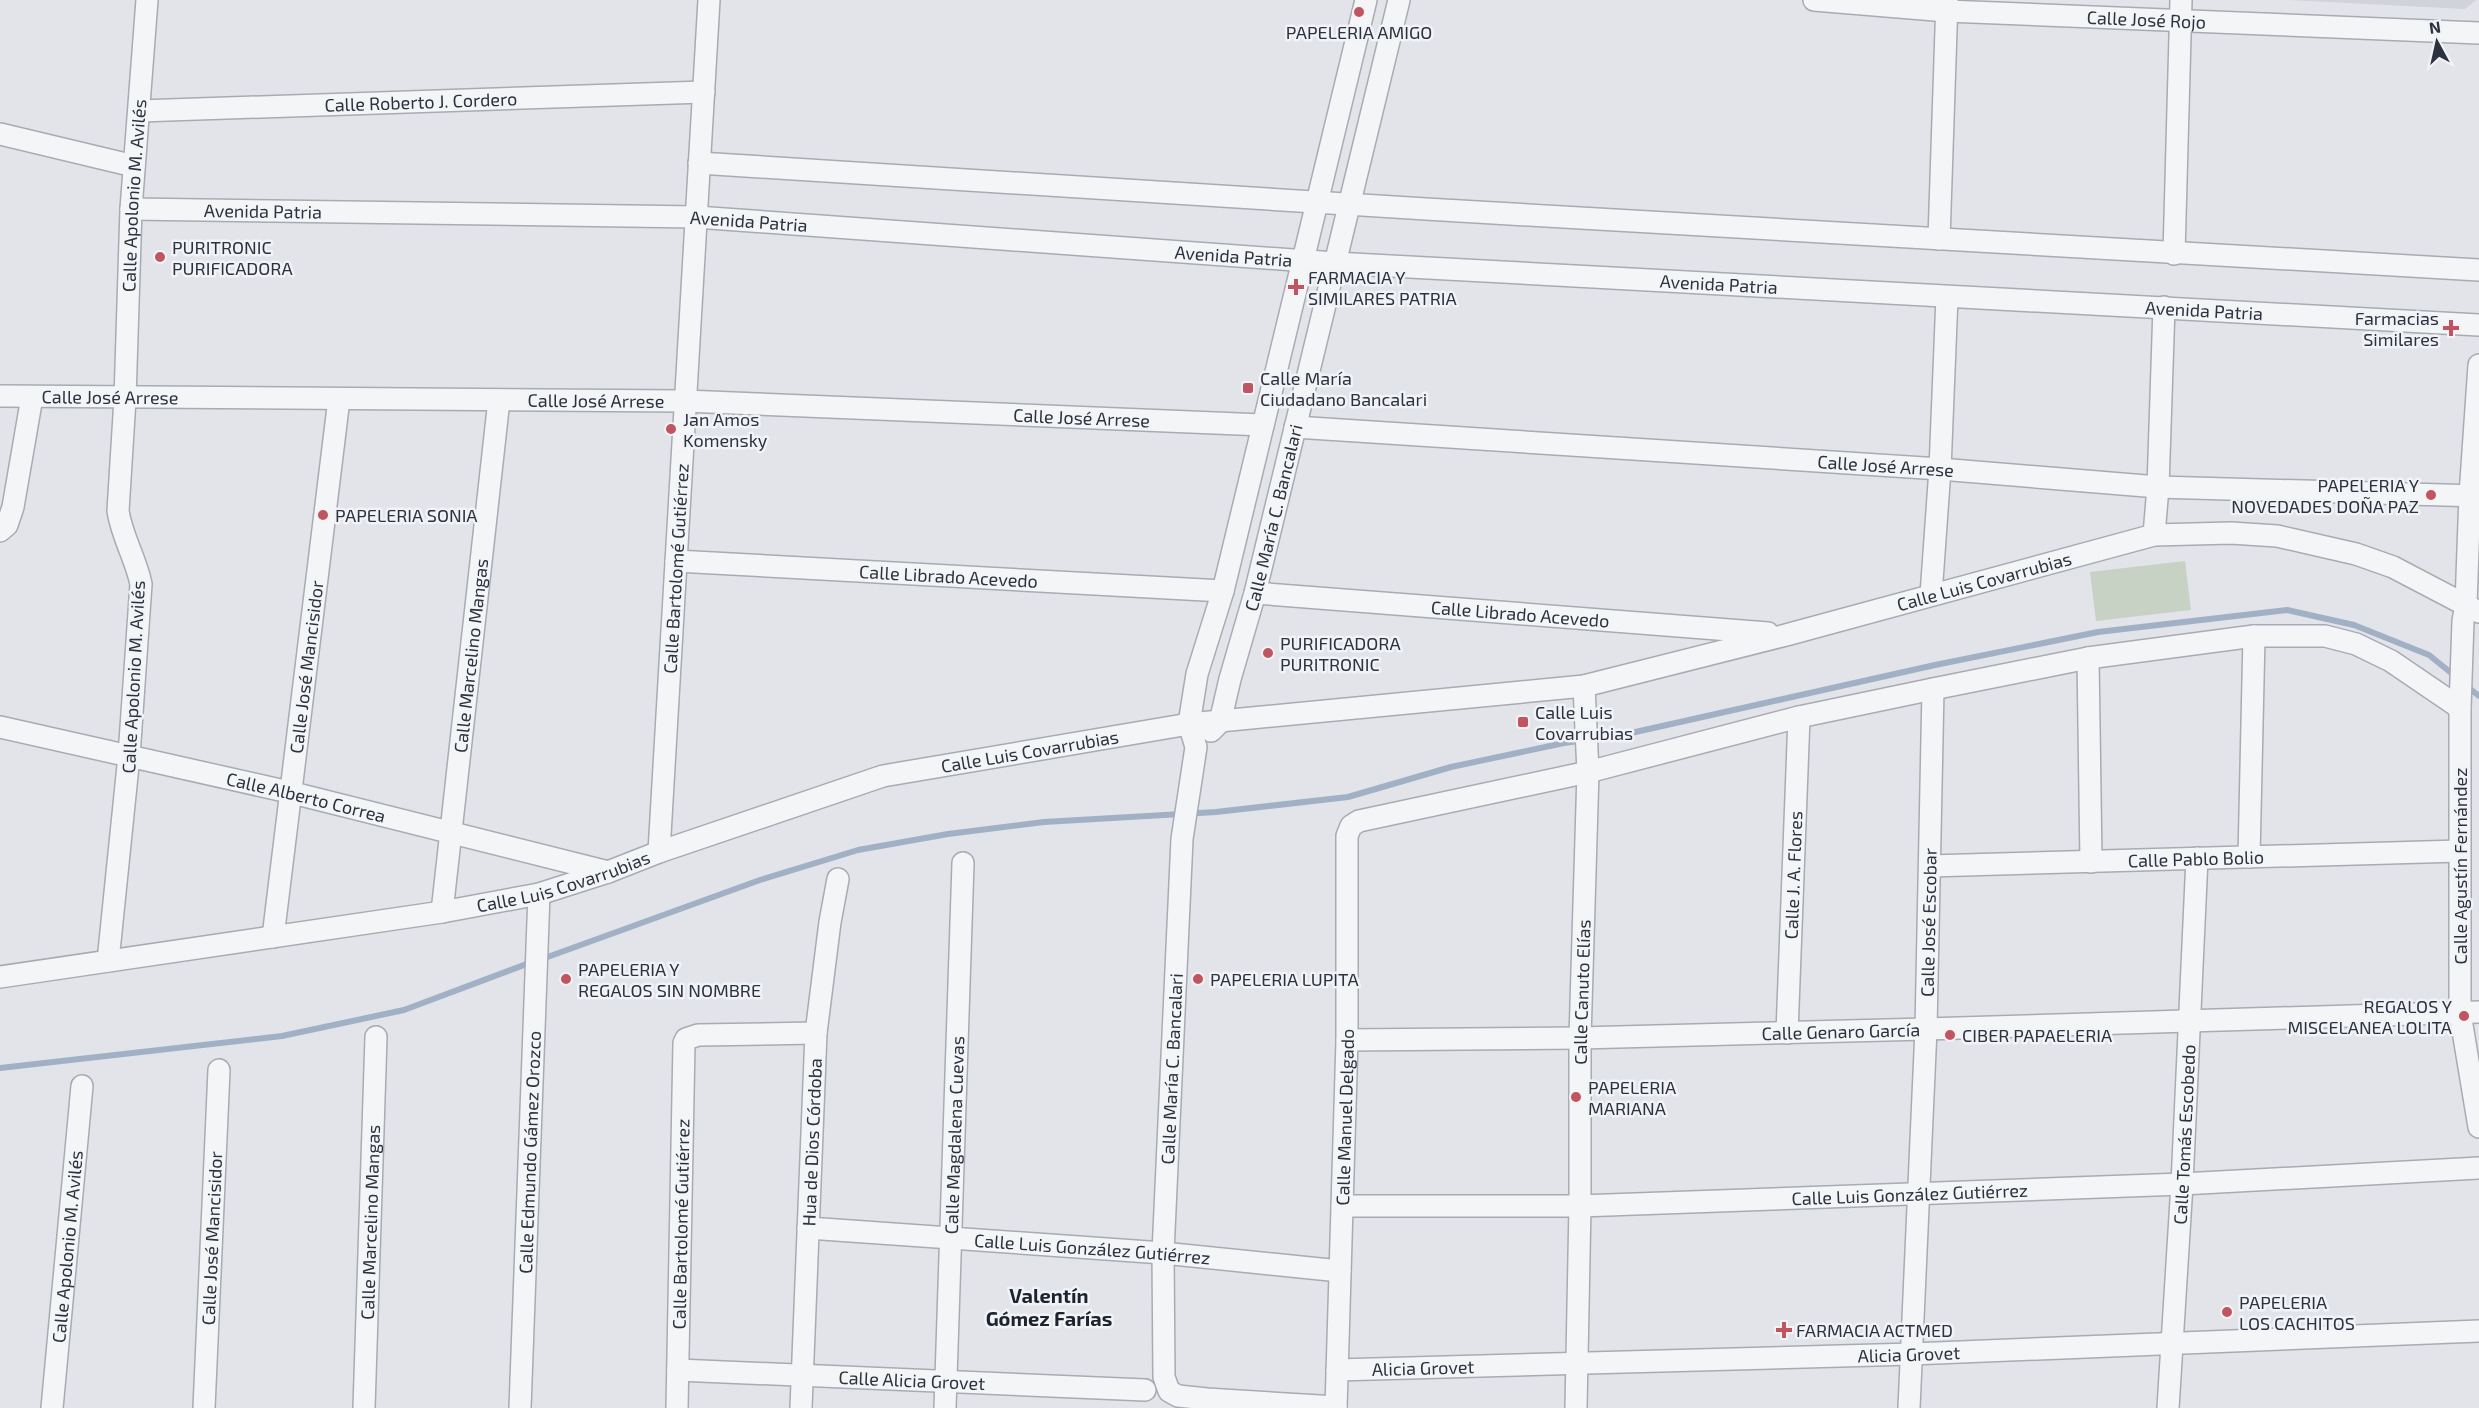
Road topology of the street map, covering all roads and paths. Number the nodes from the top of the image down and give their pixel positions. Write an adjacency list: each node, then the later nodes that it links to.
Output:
1 (147, 0): 10 (street, Calle Apolonio M. Avilés)
2 (709, 0): 9 (street, Calle Bartolomé Gutiérrez)
3 (1366, 0): 14 (street, Calle María C. Bancalari)
4 (1399, 0): 15 (street, Calle María C. Bancalari)
5 (1814, 0): 6 (street, Calle José Rojo)
6 (1947, 5): 7 (street, Calle José Rojo); 18 (street)
7 (2180, 10): 8 (street, Calle José Rojo); 19 (street)
8 (2479, 33)
9 (704, 92): 10 (street, Calle Roberto J. Cordero); 12 (street, Calle Bartolomé Gutiérrez)
10 (139, 111): 13 (street, Calle Apolonio M. Avilés)
11 (0, 134): 13 (street)
12 (699, 163): 14 (street); 17 (street, Calle Bartolomé Gutiérrez)
13 (134, 166): 16 (street, Calle Apolonio M. Avilés)
14 (1318, 203): 15 (street); 20 (street, Calle María C. Bancalari)
15 (1349, 205): 18 (street); 21 (street, Calle María C. Bancalari)
16 (131, 209): 17 (street, Avenida Patria); 29 (street, Calle Apolonio M. Avilés)
17 (696, 217): 20 (street, Avenida Patria); 32 (street, Calle Bartolomé Gutiérrez)
18 (1939, 239): 19 (street)
19 (2174, 254): 22 (street)
20 (1303, 261): 21 (street, Avenida Patria); 33 (street, Calle María C. Bancalari)
21 (1335, 263): 23 (street, Avenida Patria); 34 (street, Calle María C. Bancalari)
22 (2479, 270)
23 (1947, 297): 24 (street, Avenida Patria); 35 (street)
24 (2164, 307): 25 (street, Avenida Patria); 36 (street)
25 (2479, 325)
26 (2479, 365): 37 (street, Calle Agustín Fernández)
27 (0, 396): 28 (street, Calle José Arrese)
28 (32, 397): 29 (street, Calle José Arrese); 38 (street)
29 (125, 399): 30 (street, Calle José Arrese); 56 (street, Calle Apolonio M. Avilés)
30 (339, 399): 31 (street, Calle José Arrese); 58 (street, Calle José Mancisidor)
31 (500, 400): 32 (street, Calle José Arrese); 59 (street, Calle Marcelino Mangas)
32 (685, 401): 33 (street, Calle José Arrese); 40 (street, Calle Bartolomé Gutiérrez)
33 (1263, 425): 41 (street, Calle María C. Bancalari)
34 (1295, 427): 35 (street, Calle José Arrese); 42 (street, Calle María C. Bancalari)
35 (1940, 469): 36 (street, Calle José Arrese); 43 (street)
36 (2158, 487): 37 (street, Calle José Arrese); 39 (street)
37 (2474, 495): 44 (street, Calle Agustín Fernández)
38 (0, 531)
39 (2154, 535): 43 (street, Calle Luis Covarrubias); 44 (street, Calle Luis Covarrubias)
40 (676, 561): 41 (street, Calle Librado Acevedo); 61 (street, Calle Bartolomé Gutiérrez)
41 (1223, 591): 53 (street, Calle María C. Bancalari)
42 (1255, 592): 45 (street, Calle Librado Acevedo); 52 (street, Calle María C. Bancalari)
43 (1931, 595): 45 (street, Calle Luis Covarrubias)
44 (2470, 612): 50 (street, Calle Agustín Fernández)
45 (1786, 635): 48 (street, Calle Luis Covarrubias)
46 (2254, 636): 47 (street); 50 (street); 62 (street)
47 (2088, 658): 49 (street); 64 (street)
48 (1584, 686): 52 (street, Calle Luis Covarrubias); 57 (street, Calle Canuto Elías)
49 (1933, 689): 51 (street); 66 (street, Calle José Escobar)
50 (2461, 702): 60 (street, Calle Agustín Fernández)
51 (1799, 717): 57 (street); 77 (street, Calle J. A. Flores)
52 (1220, 722): 53 (street, Calle Luis Covarrubias); 55 (street)
53 (1189, 724): 55 (street, Calle María C. Bancalari); 61 (street, Calle Luis Covarrubias)
54 (0, 728): 56 (street, Calle Alberto Correa)
55 (1195, 754): 92 (street, Calle María C. Bancalari)
56 (129, 756): 58 (street, Calle Alberto Correa); 72 (street, Calle Apolonio M. Avilés)
57 (1587, 768): 80 (street, Calle Canuto Elías); 81 (street, Calle Manuel Delgado)
58 (289, 792): 59 (street, Calle Alberto Correa); 71 (street, Calle José Mancisidor)
59 (450, 832): 67 (street, Calle Alberto Correa); 70 (street, Calle Marcelino Mangas)
60 (2459, 851): 62 (street, Calle Pablo Bolio); 74 (street, Calle Agustín Fernández)
61 (659, 852): 67 (street, Calle Luis Covarrubias)
62 (2249, 857): 63 (street, Calle Pablo Bolio)
63 (2197, 858): 64 (street, Calle Pablo Bolio); 75 (street, Calle Tomás Escobedo)
64 (2091, 862): 66 (street, Calle Pablo Bolio)
65 (963, 863): 91 (street, Calle Magdalena Cuevas)
66 (1930, 866): 76 (street, Calle José Escobar)
67 (608, 872): 69 (street, Calle Luis Covarrubias)
68 (838, 879): 78 (street, Hua de Dios Córdoba)
69 (538, 894): 70 (street, Calle Luis Covarrubias); 108 (street, Calle Edmundo Gámez Orozco)
70 (442, 912): 71 (street, Calle Luis Covarrubias)
71 (273, 937): 72 (street, Calle Luis Covarrubias)
72 (108, 961): 73 (street, Calle Luis Covarrubias)
73 (0, 977)
74 (2469, 1013): 75 (street, Calle Genaro García); 84 (street, Calle Agustín Fernández)
75 (2190, 1022): 76 (street, Calle Genaro García); 86 (street, Calle Tomás Escobedo)
76 (1926, 1029): 77 (street, Calle Genaro García); 87 (street, Calle José Escobar)
77 (1787, 1032): 80 (street, Calle Genaro García)
78 (816, 1033): 90 (street, Hua de Dios Córdoba); 98 (street, Calle Bartolomé Gutiérrez)
79 (376, 1037): 107 (street, Calle Marcelino Mangas)
80 (1580, 1038): 81 (street, Calle Genaro García); 89 (street, Calle Canuto Elías)
81 (1347, 1040): 88 (street, Calle Manuel Delgado)
82 (219, 1070): 106 (street, Calle José Mancisidor)
83 (82, 1086): 105 (street, Calle Apolonio M. Avilés)
84 (2479, 1127)
85 (2479, 1168): 86 (street, Calle Luis González Gutiérrez)
86 (2182, 1184): 87 (street, Calle Luis González Gutiérrez); 95 (street, Calle Tomás Escobedo)
87 (1919, 1193): 89 (street, Calle Luis González Gutiérrez); 96 (street, Calle José Escobar)
88 (1342, 1206): 89 (street, Calle Luis González Gutiérrez); 93 (street, Calle Manuel Delgado)
89 (1580, 1206): 97 (street, Calle Canuto Elías)
90 (808, 1228): 91 (street, Calle Luis González Gutiérrez); 100 (street, Hua de Dios Córdoba)
91 (951, 1239): 92 (street, Calle Luis González Gutiérrez); 101 (street, Calle Magdalena Cuevas)
92 (1163, 1252): 93 (street, Calle Luis González Gutiérrez); 103 (street, Calle María C. Bancalari)
93 (1340, 1271): 99 (street, Calle Manuel Delgado)
94 (2479, 1331): 95 (street, Alicia Grovet)
95 (2172, 1344): 96 (street, Alicia Grovet); 114 (street, Calle Tomás Escobedo)
96 (1912, 1354): 97 (street, Alicia Grovet); 113 (street, Calle José Escobar)
97 (1577, 1365): 99 (street, Alicia Grovet); 112 (street, Calle Canuto Elías)
98 (678, 1370): 100 (street, Calle Alicia Grovet); 109 (street, Calle Bartolomé Gutiérrez)
99 (1337, 1370): 104 (street, Calle Manuel Delgado)
100 (802, 1375): 101 (street, Calle Alicia Grovet); 110 (street, Hua de Dios Córdoba)
101 (947, 1381): 102 (street, Calle Alicia Grovet); 111 (street, Calle Magdalena Cuevas)
102 (1145, 1390)
103 (1207, 1403): 104 (street)
104 (1336, 1407)
105 (52, 1408)
106 (204, 1408)
107 (364, 1408)
108 (520, 1408)
109 (677, 1408)
110 (801, 1408)
111 (945, 1408)
112 (1576, 1408)
113 (1909, 1408)
114 (2168, 1408)

